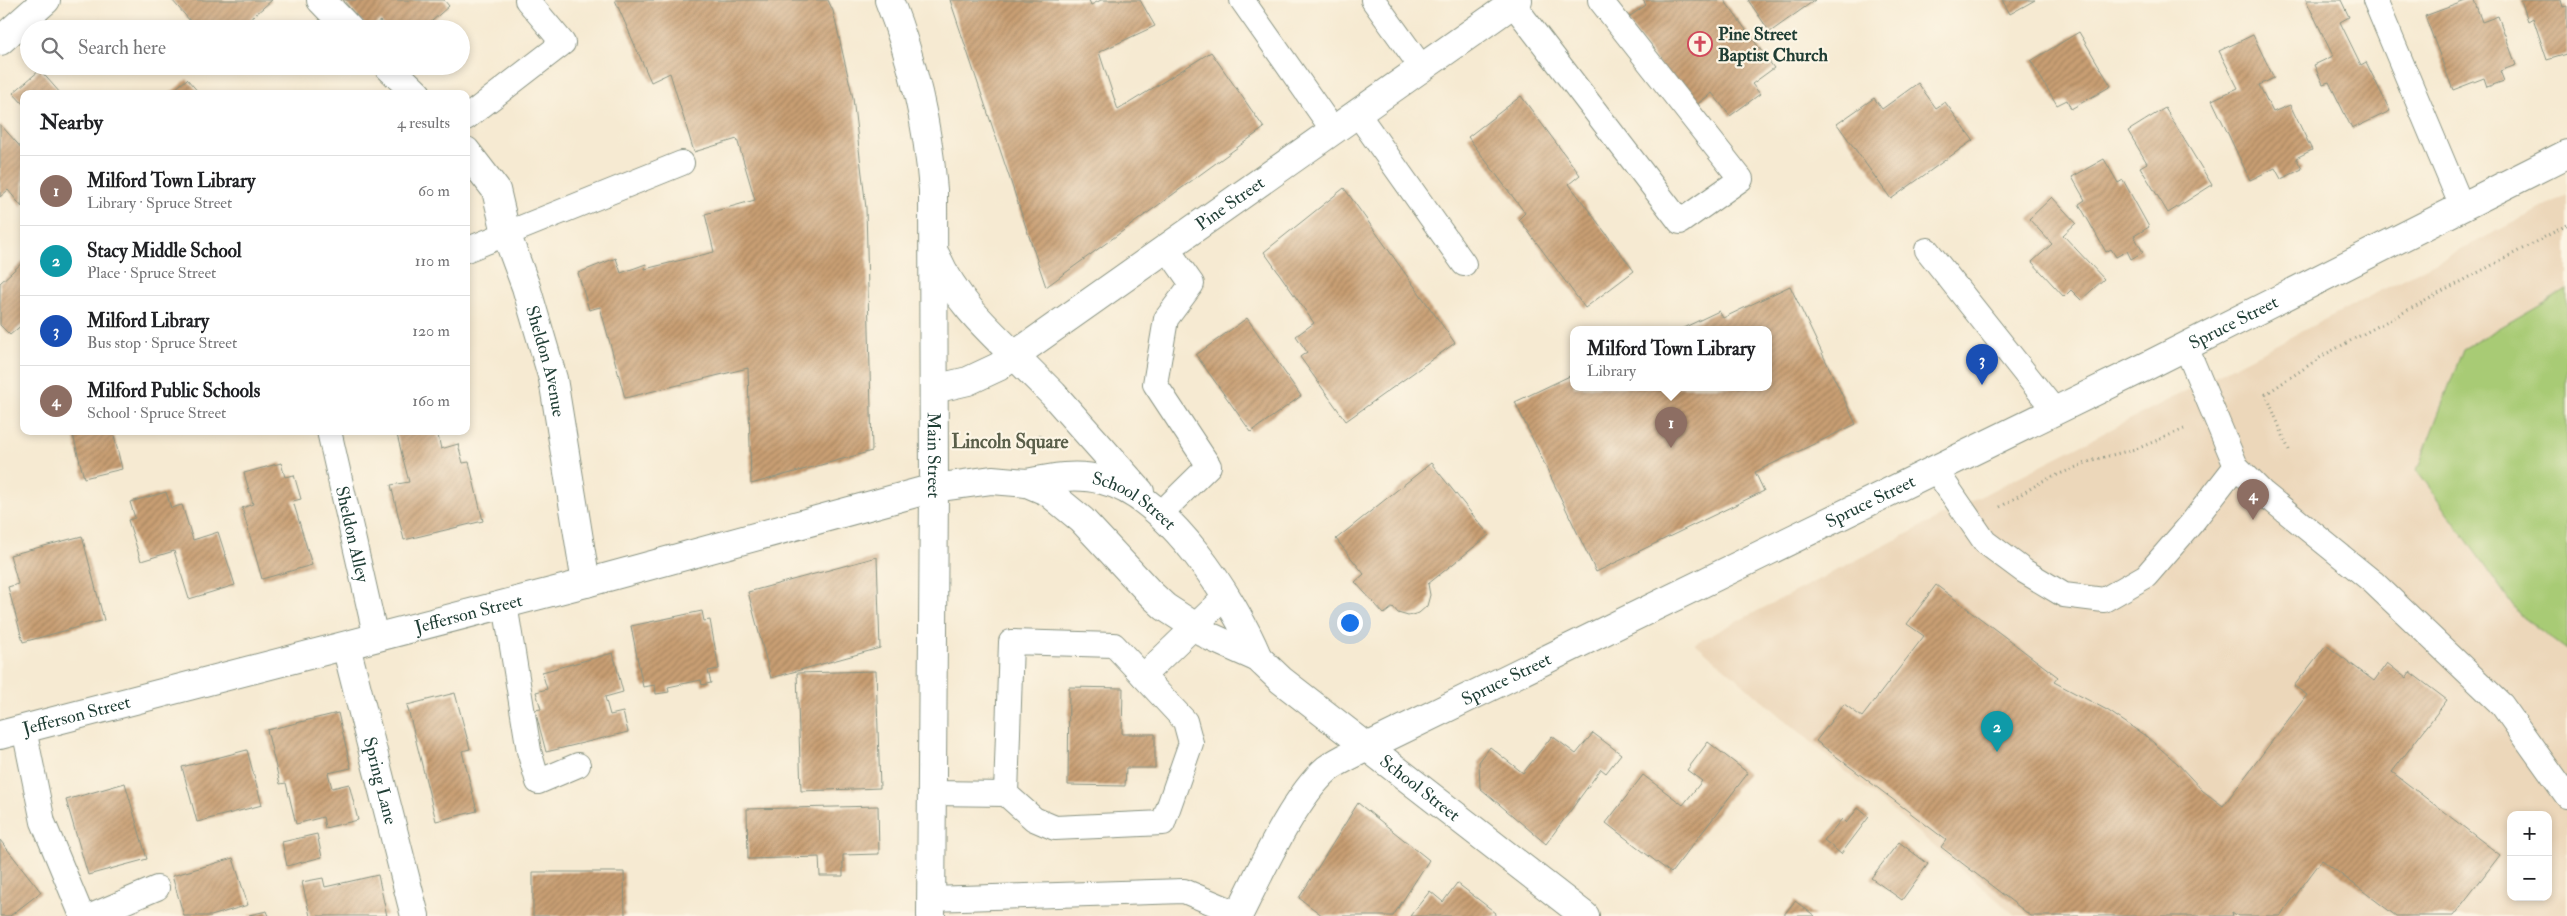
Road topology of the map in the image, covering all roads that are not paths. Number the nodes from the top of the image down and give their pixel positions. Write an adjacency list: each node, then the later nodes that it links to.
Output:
1 (46, 0): 10 (street)
2 (321, 0): 11 (street)
3 (528, 0): 18 (lane)
4 (890, 0): 28 (street, Main Street)
5 (1242, 0): 19 (lane)
6 (1373, 0): 14 (lane)
7 (1600, 0): 9 (lane)
8 (2375, 0): 23 (lane)
9 (1509, 3): 14 (street, Pine Street)
10 (23, 20)
11 (340, 20)
12 (20, 23): 13 (street)
13 (0, 40)
14 (1422, 68): 17 (street, Pine Street)
15 (397, 75): 16 (street)
16 (413, 90)
17 (1357, 113): 19 (street, Pine Street); 29 (lane)
18 (470, 115)
19 (1333, 130): 25 (street, Pine Street)
20 (2567, 154): 23 (street, Spruce Street)
21 (470, 156): 24 (street, Sheldon Avenue)
22 (682, 163): 24 (lane)
23 (2462, 207): 30 (street, Spruce Street)
24 (506, 233): 26 (lane); 40 (street, Sheldon Avenue)
25 (1166, 247): 31 (street, Pine Street); 39 (lane)
26 (470, 248)
27 (1926, 250): 33 (lane)
28 (934, 252): 31 (street); 32 (street, Main Street)
29 (1464, 264)
30 (2186, 346): 33 (street, Spruce Street); 35 (lane)
31 (1015, 356): 32 (street, Pine Street); 39 (street)
32 (934, 389): 38 (street, Main Street)
33 (2055, 411): 36 (street, Spruce Street)
34 (330, 435): 44 (lane, Sheldon Alley)
35 (2236, 466): 36 (lane); 53 (lane)
36 (1935, 469): 49 (street, Spruce Street)
37 (1027, 483): 38 (street, School Street); 39 (street, School Street); 43 (street, School Street)
38 (934, 488): 40 (street, Jefferson Street); 51 (street, Main Street)
39 (1160, 514): 41 (street, School Street)
40 (586, 583): 42 (street, Jefferson Street)
41 (1227, 595): 43 (lane); 46 (street, School Street)
42 (505, 604): 44 (street, Jefferson Street); 50 (lane)
43 (1194, 627): 46 (street, School Street); 47 (lane)
44 (376, 638): 45 (street, Jefferson Street)
45 (346, 646): 48 (street, Jefferson Street); 59 (street, Spring Lane)
46 (1258, 658): 49 (street, School Street)
47 (1143, 676): 52 (lane); 52 (lane)
48 (12, 732): 57 (lane)
49 (1367, 747): 56 (street, Spruce Street); 60 (street, School Street)
50 (578, 764)
51 (932, 793): 52 (lane); 55 (street, Main Street)
52 (1006, 794)
53 (2567, 796)
54 (157, 888): 58 (lane)
55 (931, 907): 56 (lane)
56 (1239, 915)
57 (82, 916)
58 (91, 916)
59 (415, 916)
60 (1585, 916)

